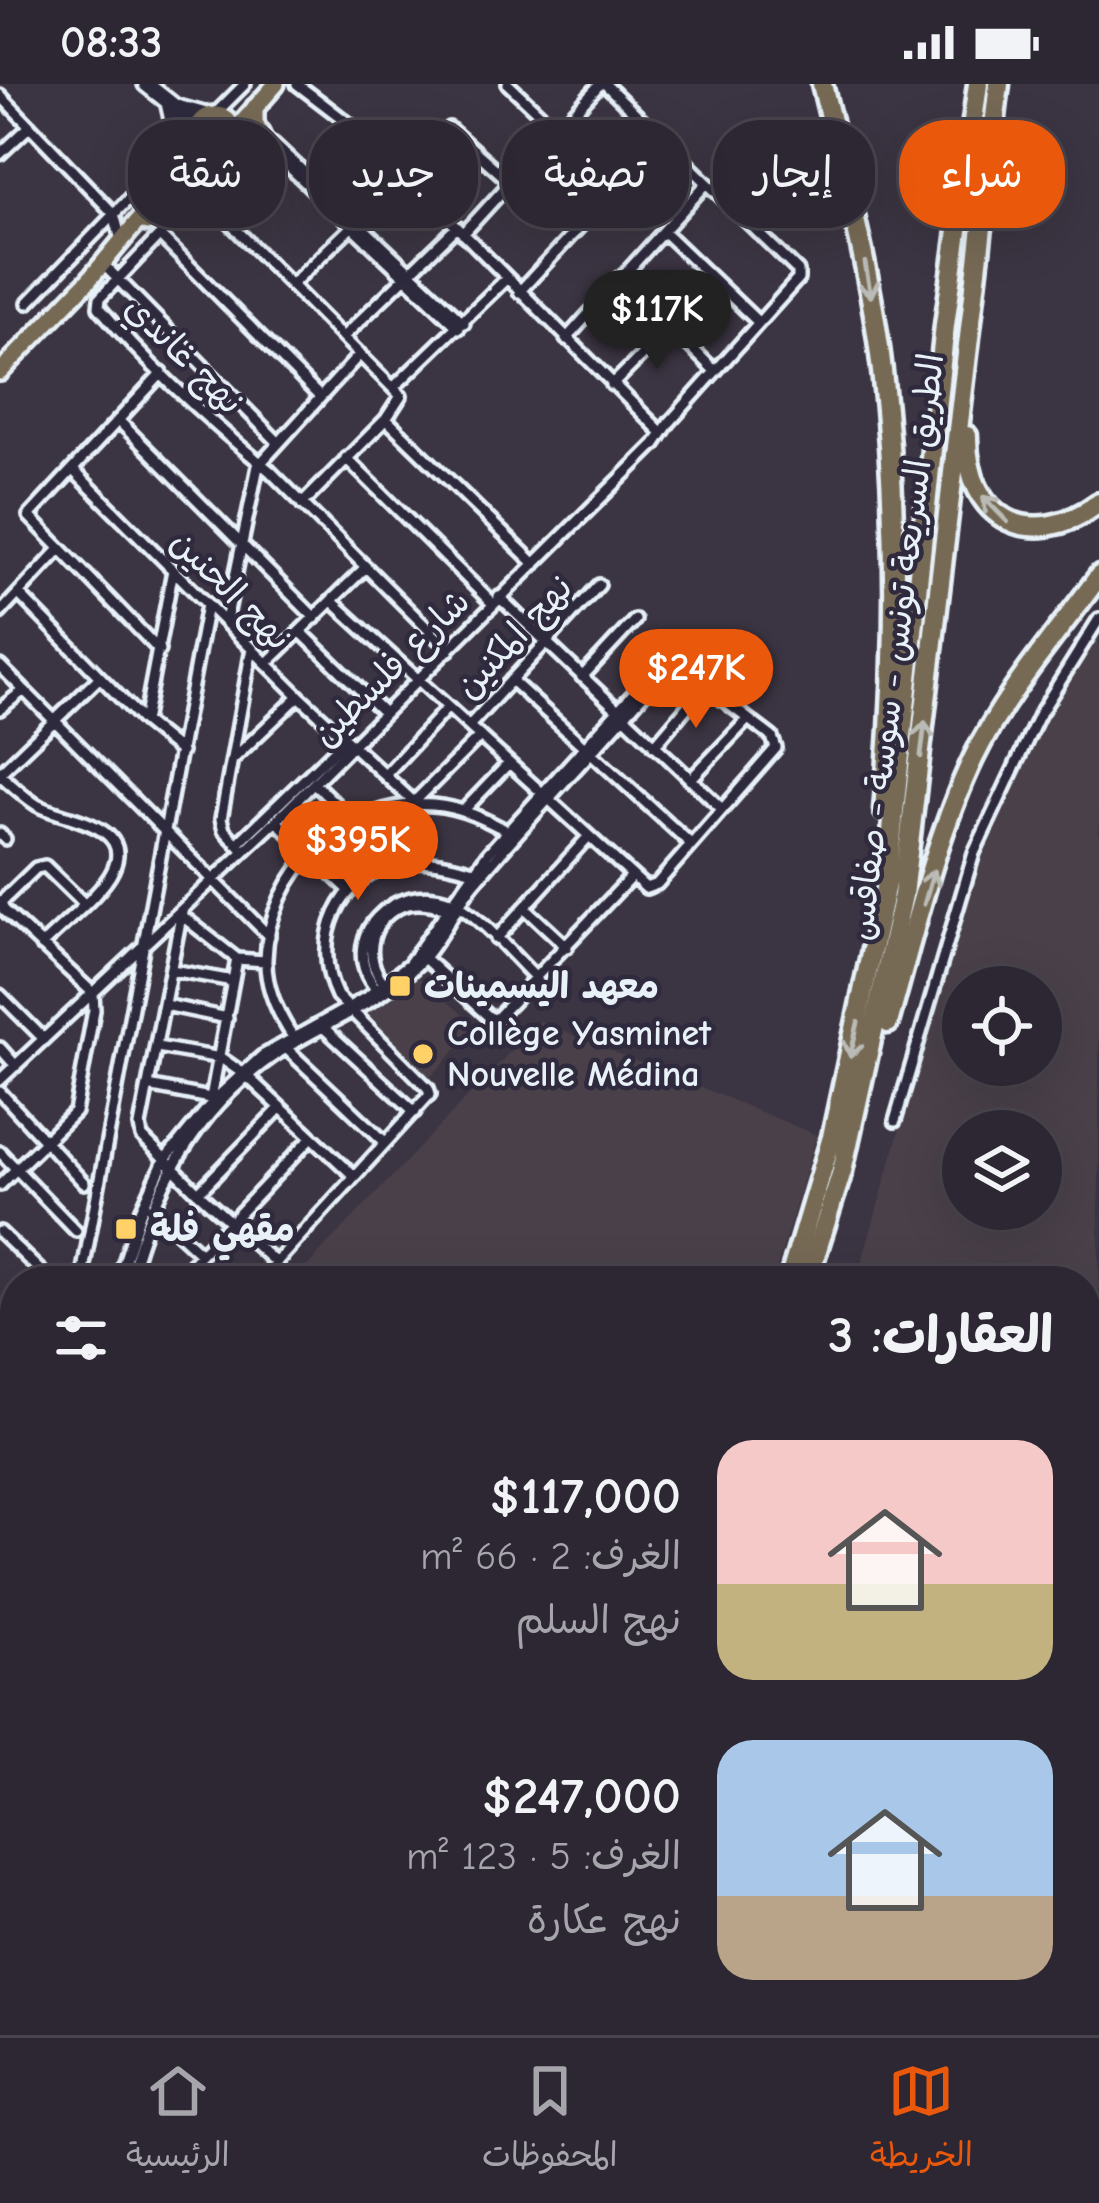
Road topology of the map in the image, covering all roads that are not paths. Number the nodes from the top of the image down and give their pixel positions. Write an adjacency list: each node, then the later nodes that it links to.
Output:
1 (146, 84): 11 (street)
2 (245, 84): 12 (street)
3 (297, 84): 18 (street)
4 (508, 84): 19 (street)
5 (602, 84): 20 (street); 21 (street)
6 (978, 84): 149 (highway, الطريق السريعة تونس - سوسة - صفاقس)
7 (999, 84): 61 (highway, الطريق السريعة تونس - سوسة - صفاقس)
8 (822, 87): 149 (highway, one-way to 149)
9 (0, 95): 22 (street)
10 (265, 95): 12 (main road); 17 (main road)
11 (172, 104): 12 (street); 13 (street); 14 (street)
12 (214, 116): 15 (main road); 16 (main road)
13 (173, 120)
14 (185, 120)
15 (206, 120)
16 (217, 120)
17 (245, 120)
18 (346, 120)
19 (546, 120)
20 (568, 120)
21 (641, 120)
22 (30, 126): 23 (street); 34 (street)
23 (0, 154)
24 (478, 154): 29 (street)
25 (285, 158): 28 (street)
26 (285, 160): 28 (street)
27 (689, 166): 31 (street)
28 (301, 172): 30 (street)
29 (502, 175)
30 (309, 180)
31 (707, 184): 44 (street); 56 (street, شارع فلسطين)
32 (502, 190): 43 (street)
33 (128, 200): 34 (street)
34 (114, 214): 46 (street); 55 (street)
35 (131, 228): 46 (main road)
36 (148, 228): 47 (main road)
37 (166, 228): 45 (street)
38 (235, 228): 53 (street)
39 (352, 228): 53 (street)
40 (360, 228): 48 (street)
41 (456, 228): 43 (street)
42 (579, 228): 54 (street)
43 (459, 231): 48 (street); 51 (street)
44 (664, 232): 49 (street); 56 (street)
45 (160, 236): 50 (street); 68 (street)
46 (121, 240): 52 (main road)
47 (106, 266): 50 (street); 52 (main road)
48 (408, 274): 57 (street); 59 (street)
49 (620, 277): 58 (street); 60 (street)
50 (119, 279): 65 (street, نهج غاندي); 72 (street)
51 (506, 279): 54 (street); 57 (street)
52 (89, 280): 64 (main road)
53 (292, 284): 59 (street)
54 (520, 292): 60 (street)
55 (28, 303)
56 (758, 322): 63 (street, شارع فلسطين)
57 (461, 326): 67 (street)
58 (670, 327): 63 (street); 66 (street)
59 (343, 337): 62 (street)
60 (566, 339): 66 (street)
61 (966, 343): 77 (highway, one-way to 61); 204 (highway, الطريق السريعة تونس - سوسة - صفاقس, one-way to 61)
62 (360, 354): 67 (street); 68 (street)
63 (715, 370): 71 (street, شارع فلسطين)
64 (0, 372)
65 (162, 373): 70 (street); 74 (street, نهج غاندي)
66 (612, 385): 71 (street)
67 (394, 387): 69 (street)
68 (319, 396): 72 (street)
69 (386, 419): 73 (street); 80 (street)
70 (118, 420): 75 (street); 78 (street)
71 (662, 433): 80 (street, شارع فلسطين)
72 (278, 442): 74 (street)
73 (346, 458): 76 (street); 86 (street)
74 (260, 464): 76 (street, نهج غاندي); 78 (street)
75 (74, 471): 79 (street); 82 (street, نهج الحنين)
76 (302, 503): 81 (street, نهج غاندي)
77 (1099, 503)
78 (244, 545): 90 (street); 93 (street)
79 (60, 549): 85 (street); 97 (street)
80 (535, 564): 86 (street, شارع فلسطين)
81 (366, 567): 87 (street); 98 (street, نهج غاندي)
82 (173, 570): 88 (street, نهج الحنين); 97 (street)
83 (1099, 576): 205 (highway, one-way to 83)
84 (599, 585): 95 (street, نهج المكنين)
85 (19, 594): 89 (street); 101 (street)
86 (496, 601): 95 (street); 98 (street, شارع فلسطين)
87 (333, 602): 90 (street); 104 (street)
88 (207, 604): 93 (street, نهج الحنين); 120 (street)
89 (0, 613)
90 (315, 618): 94 (street)
91 (1099, 619): 179 (street)
92 (635, 620): 102 (street)
93 (226, 622): 96 (street, نهج الحنين)
94 (301, 632): 99 (street); 110 (street)
95 (548, 642): 102 (street); 103 (street, نهج المكنين)
96 (252, 648): 99 (street, نهج الحنين); 121 (street)
97 (159, 650): 114 (street)
98 (449, 650): 104 (street, شارع فلسطين)
99 (267, 663): 107 (street, نهج الحنين)
100 (0, 666): 106 (street)
101 (100, 676): 113 (street); 114 (street)
102 (583, 676): 111 (street)
103 (511, 680): 115 (street, نهج المكنين); 119 (street)
104 (418, 681): 108 (street); 110 (street, شارع فلسطين)
105 (704, 687): 111 (street); 112 (street); 118 (street)
106 (24, 690): 109 (street); 113 (street)
107 (299, 696): 117 (street, نهج الحنين); 121 (street)
108 (448, 706): 115 (street); 124 (street)
109 (0, 709)
110 (384, 713): 117 (street, شارع فلسطين)
111 (620, 714): 118 (street); 119 (street)
112 (748, 719): 125 (street); 129 (street)
113 (54, 721): 123 (street); 134 (street)
114 (143, 722): 120 (street)
115 (469, 726): 116 (street)
116 (480, 736): 122 (street); 128 (street)
117 (349, 743): 124 (street, نهج الحنين); 126 (street, شارع فلسطين); 137 (street)
118 (654, 746): 125 (street)
119 (588, 750): 127 (street); 136 (street)
120 (181, 752): 134 (street)
121 (233, 759): 137 (street)
122 (509, 763): 127 (street); 130 (street)
123 (0, 774): 143 (street)
124 (385, 775): 128 (street, نهج الحنين)
125 (690, 780): 129 (street)
126 (314, 783): 131 (street, شارع فلسطين); 132 (street)
127 (545, 796): 133 (street); 135 (street)
128 (416, 803): 130 (street); 132 (street)
129 (722, 809): 136 (street)
130 (463, 811): 133 (street)
131 (275, 821): 137 (street, شارع فلسطين); 138 (street)
132 (353, 821): 138 (street)
133 (511, 833): 139 (street)
134 (166, 837): 141 (street); 151 (street)
135 (588, 837): 140 (street); 145 (street)
136 (692, 844): 140 (street)
137 (241, 848): 141 (street, شارع فلسطين)
138 (310, 852): 142 (street); 147 (street)
139 (478, 872): 142 (street); 144 (street)
140 (631, 877): 152 (street)
141 (212, 882): 146 (street, شارع فلسطين); 147 (street)
142 (349, 890): 163 (street)
143 (83, 903): 150 (street); 150 (street)
144 (455, 907): 148 (street); 153 (street); 159 (street)
145 (525, 908): 148 (street); 152 (street)
146 (181, 913): 151 (street, شارع فلسطين); 154 (street); 156 (street)
147 (269, 936): 155 (street)
148 (496, 939): 157 (street)
149 (876, 942): 203 (highway, الطريق السريعة تونس - سوسة - صفاقس, one-way to 203)
150 (40, 946): 160 (street)
151 (143, 946): 160 (street, شارع فلسطين); 198 (street)
152 (567, 947): 157 (street)
153 (422, 956): 157 (street); 159 (street); 163 (street)
154 (237, 959): 155 (street); 158 (street)
155 (266, 962): 167 (street)
156 (172, 970): 158 (street); 162 (street)
157 (537, 980)
158 (233, 981): 164 (street)
159 (381, 987): 163 (street)
160 (93, 993): 166 (street, شارع فلسطين); 182 (street)
161 (0, 995): 166 (street)
162 (165, 1006): 164 (street); 168 (street)
163 (348, 1011): 165 (street); 167 (street); 178 (street)
164 (227, 1018): 170 (street)
165 (324, 1028): 167 (street); 178 (street)
166 (44, 1040): 171 (street, شارع فلسطين)
167 (291, 1042): 172 (street); 181 (street)
168 (157, 1047): 170 (street); 174 (street)
169 (0, 1048): 171 (street)
170 (220, 1058): 172 (street); 176 (street)
171 (16, 1066): 173 (street, شارع فلسطين)
172 (245, 1075): 176 (street); 177 (street); 184 (street)
173 (0, 1080)
174 (148, 1086): 176 (street); 184 (street)
175 (0, 1092): 182 (street)
176 (213, 1099): 184 (street)
177 (280, 1108): 180 (street); 189 (street)
178 (415, 1112): 181 (street)
179 (895, 1121)
180 (312, 1137): 186 (street); 191 (street)
181 (386, 1142): 186 (street)
182 (46, 1143): 185 (street); 187 (street)
183 (0, 1152): 185 (street)
184 (167, 1164): 189 (street); 190 (street); 195 (street)
185 (17, 1170): 188 (street); 193 (street)
186 (354, 1176): 196 (street)
187 (85, 1183)
188 (0, 1184)
189 (198, 1193): 191 (street)
190 (151, 1208): 194 (street); 195 (street)
191 (232, 1223): 194 (street); 196 (street)
192 (0, 1232): 197 (street)
193 (76, 1232)
194 (201, 1254): 201 (street)
195 (129, 1263): 199 (street); 200 (street)
196 (276, 1263): 202 (street)
197 (35, 1266)
198 (84, 1266)
199 (127, 1266)
200 (132, 1266)
201 (189, 1266)
202 (273, 1266)
203 (793, 1266)
204 (814, 1266)
205 (814, 1266)

